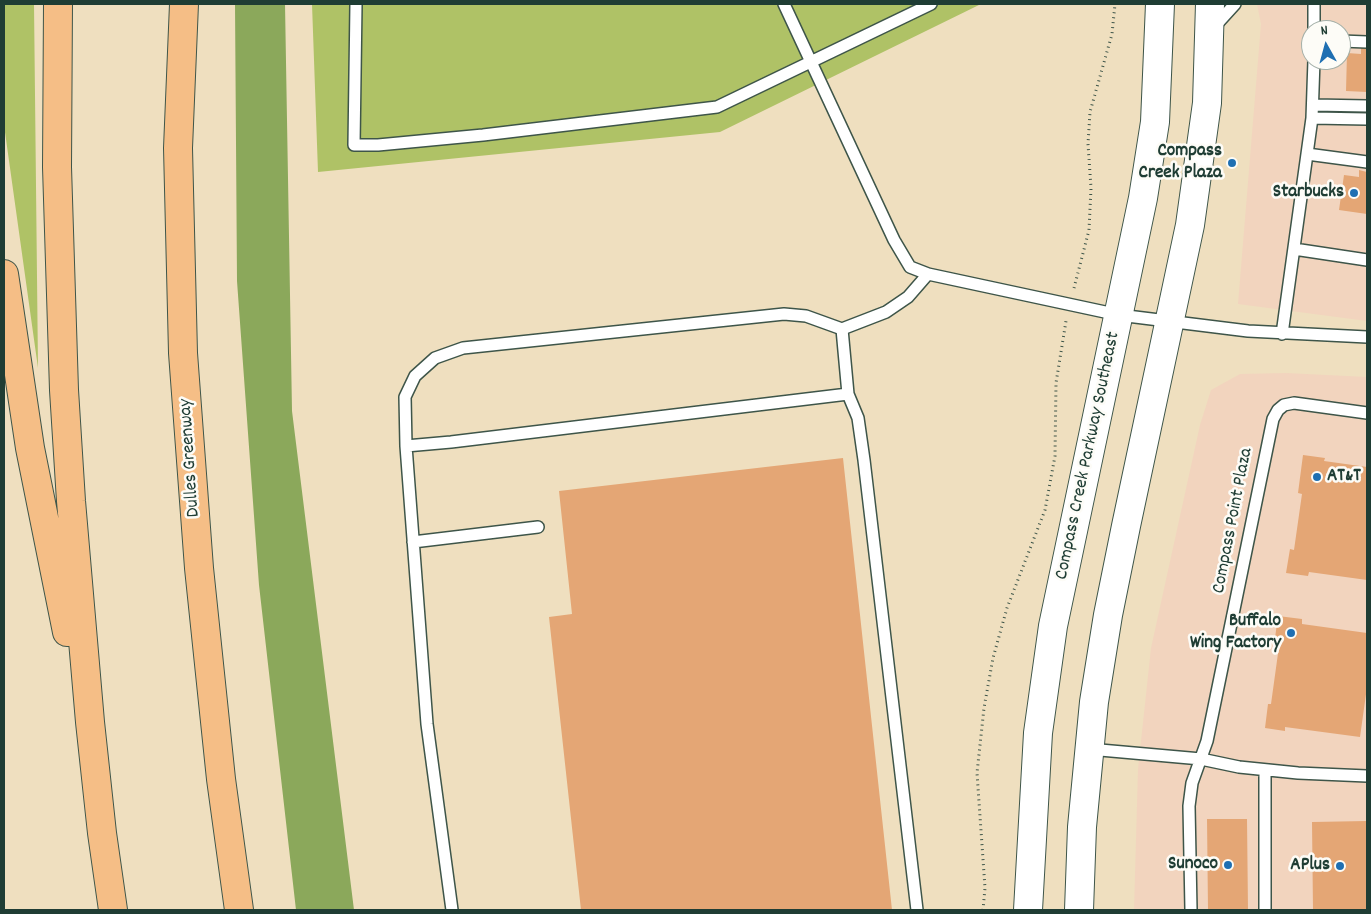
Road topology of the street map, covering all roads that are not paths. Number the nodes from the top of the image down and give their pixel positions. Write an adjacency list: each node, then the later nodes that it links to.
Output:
1 (58, 4): 38 (highway)
2 (184, 4): 42 (highway, Dulles Greenway)
3 (356, 4): 14 (lane)
4 (784, 4): 14 (lane)
5 (931, 4): 14 (lane)
6 (1160, 4): 26 (street, Compass Creek Parkway Southeast)
7 (1210, 4): 11 (street)
8 (1235, 4): 11 (lane)
9 (1314, 4): 10 (lane)
10 (1314, 20)
11 (1210, 32): 27 (street)
12 (1351, 41): 13 (lane)
13 (1367, 42)
14 (810, 61): 25 (lane)
15 (1314, 70): 16 (lane)
16 (1314, 104): 17 (lane); 18 (lane)
17 (1367, 106)
18 (1312, 118): 19 (lane); 20 (lane)
19 (1367, 119)
20 (1307, 154): 21 (lane); 22 (lane)
21 (1367, 162)
22 (1294, 249): 23 (lane); 29 (lane)
23 (1367, 260)
24 (4, 274): 38 (highway)
25 (928, 274): 26 (lane); 28 (lane)
26 (1119, 315): 27 (lane); 45 (street, Compass Creek Parkway Southeast)
27 (1171, 322): 29 (lane); 36 (street)
28 (842, 329): 31 (lane); 33 (lane)
29 (1282, 334): 30 (lane)
30 (1367, 337)
31 (848, 394): 33 (lane); 44 (lane)
32 (1367, 413): 37 (lane, Compass Point Plaza)
33 (406, 446): 35 (lane)
34 (538, 527): 35 (lane)
35 (413, 542): 43 (lane)
36 (1089, 748): 37 (lane); 46 (street)
37 (1201, 759): 39 (lane); 47 (lane, Compass Point Plaza)
38 (95, 769): 41 (highway)
39 (1265, 770): 40 (lane); 48 (lane)
40 (1367, 776)
41 (113, 910)
42 (239, 910)
43 (452, 910)
44 (917, 910)
45 (1028, 910)
46 (1079, 910)
47 (1191, 910)
48 (1265, 910)

